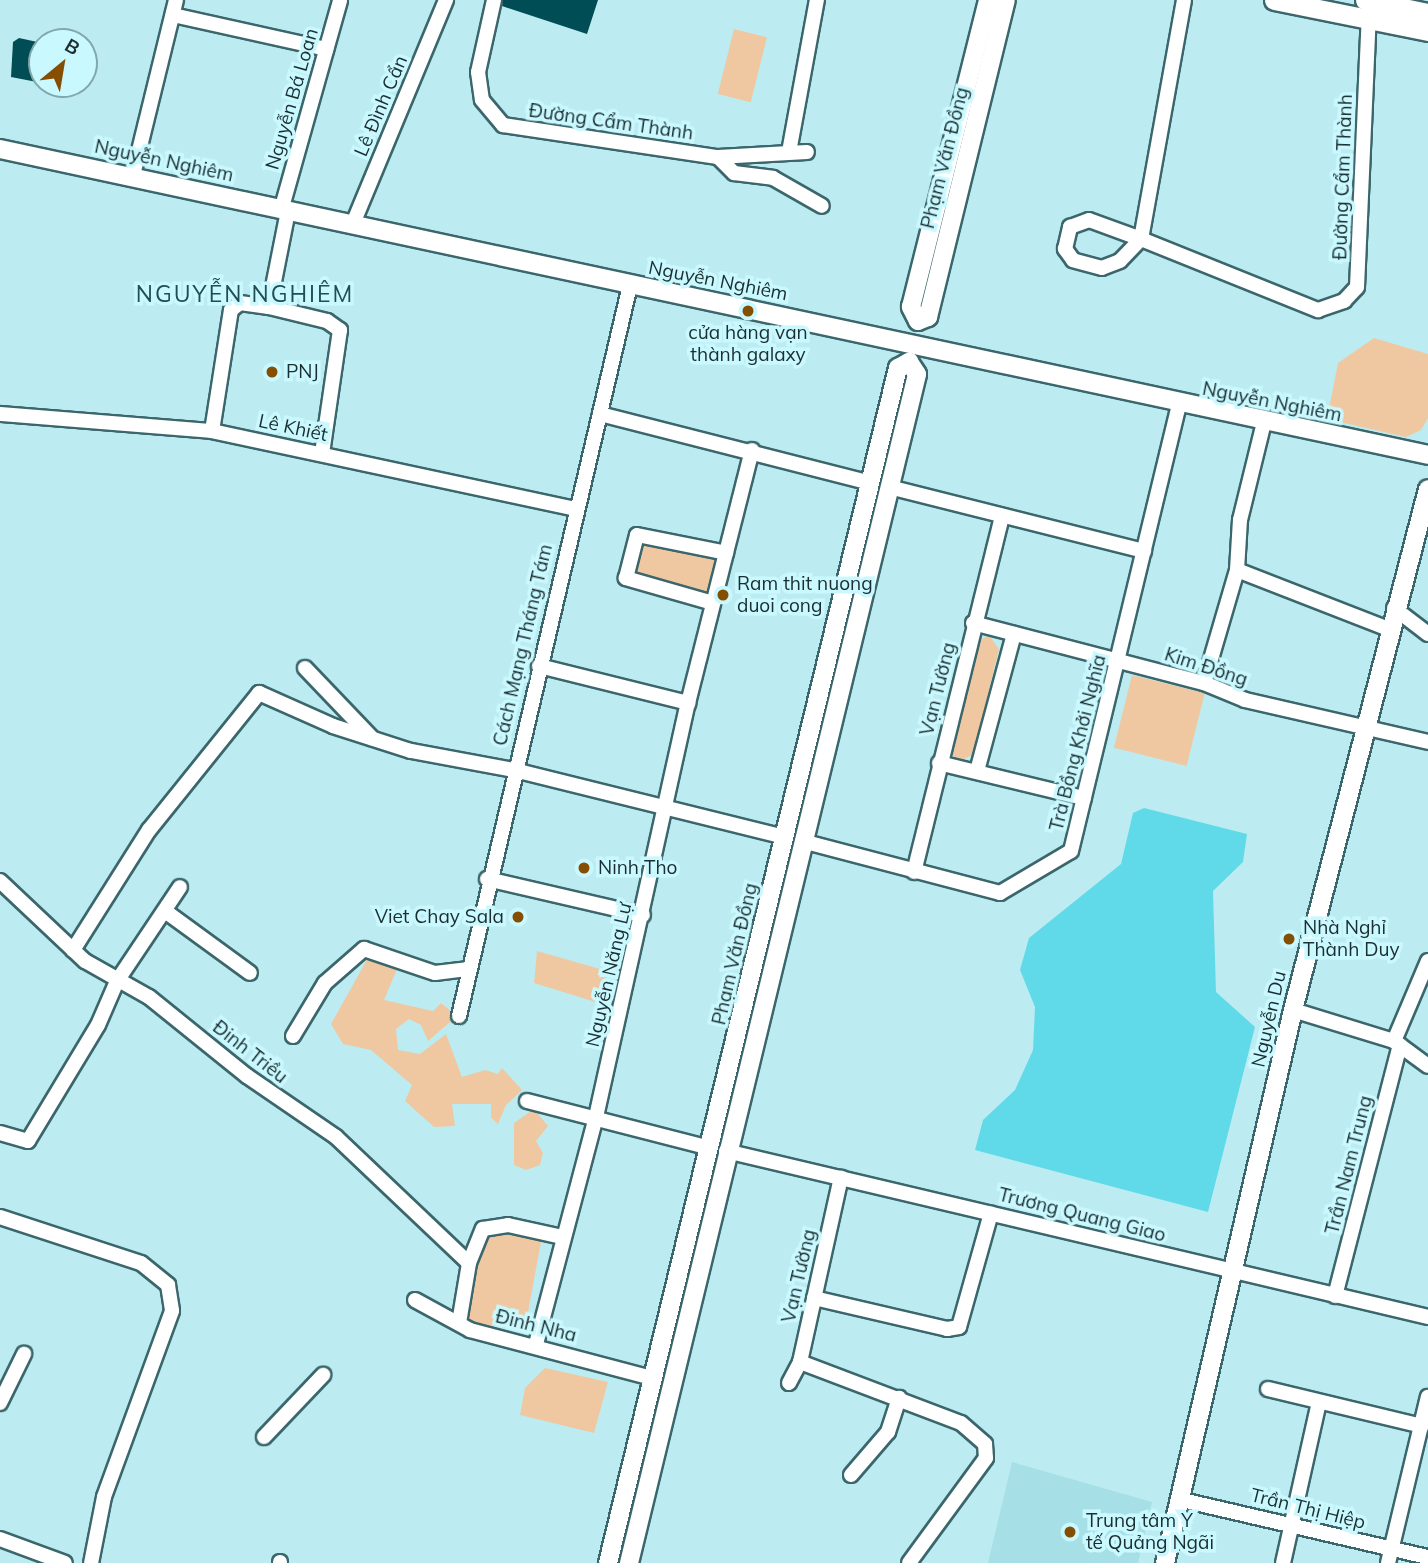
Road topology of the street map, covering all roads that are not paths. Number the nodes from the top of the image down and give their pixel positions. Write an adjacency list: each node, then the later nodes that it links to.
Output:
1 (176, 0): 12 (street)
2 (340, 0): 14 (street, Nguyễn Bá Loan)
3 (446, 0): 22 (street, Lê Đình Cẩn)
4 (494, 0): 18 (street, Đường Cẩm Thành)
5 (817, 0): 16 (street)
6 (988, 0): 26 (street, Phạm Văn Đồng)
7 (1006, 0): 26 (street, Phạm Văn Đồng)
8 (1184, 0): 23 (street)
9 (1274, 0): 10 (main road)
10 (1367, 5): 11 (main road); 13 (main road); 23 (street, Đường Cẩm Thành)
11 (1428, 13)
12 (173, 15): 14 (street); 19 (street)
13 (1428, 31)
14 (326, 49): 21 (street, Nguyễn Bá Loan)
15 (0, 149): 19 (street, Nguyễn Nghiêm)
16 (789, 152): 17 (street, Đường Cẩm Thành); 18 (street, Đường Cẩm Thành)
17 (807, 152)
18 (718, 157): 20 (street)
19 (133, 175): 21 (street, Nguyễn Nghiêm)
20 (822, 206)
21 (285, 209): 22 (street, Nguyễn Nghiêm); 25 (street, Nguyễn Bá Loan)
22 (352, 226): 24 (street, Nguyễn Nghiêm)
23 (1141, 239): 23 (street, Đường Cẩm Thành)
24 (630, 285): 27 (street, Nguyễn Nghiêm); 31 (street, Cách Mạng Tháng Tám)
25 (269, 307): 33 (street); 35 (street)
26 (918, 321): 27 (street, Phạm Văn Đồng)
27 (912, 342): 28 (street, Phạm Văn Đồng); 29 (street, Nguyễn Nghiêm)
28 (909, 362): 37 (street, Phạm Văn Đồng); 38 (street, Phạm Văn Đồng)
29 (1180, 404): 32 (street, Nguyễn Nghiêm); 42 (street, Trà Bồng Khởi Nghĩa)
30 (0, 414): 33 (street, Lê Khiết)
31 (600, 414): 34 (street); 40 (street, Cách Mạng Tháng Tám)
32 (1264, 422): 36 (street, Nguyễn Nghiêm); 44 (street)
33 (212, 430): 35 (street, Lê Khiết)
34 (752, 450): 37 (street); 43 (street, Nguyễn Năng Lự)
35 (322, 454): 40 (street, Lê Khiết)
36 (1428, 455)
37 (871, 483): 38 (street); 46 (street, Phạm Văn Đồng)
38 (889, 487): 41 (street); 46 (street, Phạm Văn Đồng)
39 (1428, 489): 47 (street, Nguyễn Du)
40 (575, 509): 53 (street, Cách Mạng Tháng Tám)
41 (1002, 516): 42 (street); 48 (street, Vạn Tường)
42 (1144, 551): 52 (street, Trà Bồng Khởi Nghĩa)
43 (726, 553): 45 (street, Nguyễn Năng Lự); 45 (street)
44 (1237, 570): 49 (street); 55 (street)
45 (713, 603): 56 (street, Nguyễn Năng Lự)
46 (848, 607): 65 (street, Phạm Văn Đồng)
47 (1394, 608): 49 (street, Nguyễn Du); 51 (street)
48 (974, 623): 50 (street, Kim Đồng); 60 (street, Vạn Tường)
49 (1388, 629): 57 (street, Nguyễn Du)
50 (1014, 634): 52 (street, Kim Đồng); 62 (street)
51 (1428, 634)
52 (1118, 660): 55 (street, Kim Đồng); 63 (street, Trà Bồng Khởi Nghĩa)
53 (539, 666): 56 (street); 61 (street, Cách Mạng Tháng Tám)
54 (305, 668): 58 (street)
55 (1204, 683): 57 (street, Kim Đồng)
56 (688, 703): 64 (street, Nguyễn Năng Lự)
57 (1363, 725): 59 (street, Kim Đồng); 77 (street, Nguyễn Du)
58 (375, 741): 61 (street, Trà Bồng Khởi Nghĩa); 72 (street, Trà Bồng Khởi Nghĩa)
59 (1428, 742)
60 (939, 763): 62 (street); 66 (street, Vạn Tường)
61 (514, 770): 64 (street, Trà Bồng Khởi Nghĩa); 67 (street, Cách Mạng Tháng Tám)
62 (977, 771): 63 (street)
63 (1084, 798): 66 (street, Trà Bồng Khởi Nghĩa)
64 (665, 807): 65 (street, Trà Bồng Khởi Nghĩa); 71 (street, Nguyễn Năng Lự)
65 (793, 839): 66 (street, Trà Bồng Khởi Nghĩa); 85 (street, Phạm Văn Đồng)
66 (914, 872)
67 (487, 879): 71 (street); 74 (street, Cách Mạng Tháng Tám)
68 (0, 881): 72 (street, Đinh Triều)
69 (180, 887): 70 (street)
70 (165, 911): 75 (street); 76 (street)
71 (643, 915): 83 (street, Nguyễn Năng Lự)
72 (73, 950): 76 (street, Đinh Triều)
73 (1428, 961): 80 (street, Trần Nam Trung)
74 (469, 969): 78 (street, Cách Mạng Tháng Tám); 79 (street)
75 (250, 973)
76 (117, 981): 84 (street); 90 (street, Đinh Triều)
77 (1293, 1010): 80 (street); 91 (street, Nguyễn Du)
78 (459, 1016)
79 (293, 1036)
80 (1397, 1043): 81 (street); 92 (street, Trần Nam Trung)
81 (1428, 1066)
82 (527, 1101): 83 (street, Trương Quang Giao)
83 (596, 1117): 85 (street, Trương Quang Giao); 89 (street, Nguyễn Năng Lự)
84 (0, 1133)
85 (718, 1149): 86 (street, Trương Quang Giao); 101 (street, Phạm Văn Đồng); 102 (street, Phạm Văn Đồng)
86 (841, 1177): 87 (street, Trương Quang Giao); 93 (street, Vạn Tường)
87 (991, 1213): 91 (street, Trương Quang Giao); 93 (street)
88 (0, 1217): 118 (street)
89 (562, 1237): 90 (street); 97 (street, Nguyễn Năng Lự)
90 (469, 1263): 96 (street)
91 (1232, 1273): 92 (street, Trương Quang Giao); 112 (street, Nguyễn Du)
92 (1335, 1296): 95 (street, Trương Quang Giao)
93 (814, 1298): 99 (street, Vạn Tường)
94 (415, 1300): 96 (street, Đinh Nha)
95 (1428, 1317)
96 (459, 1323): 97 (street, Đinh Nha)
97 (536, 1344): 101 (street, Đinh Nha)
98 (24, 1354): 108 (street)
99 (800, 1362): 103 (street, Vạn Tường); 106 (street)
100 (323, 1375): 110 (street)
101 (652, 1378): 102 (street); 119 (street, Phạm Văn Đồng)
102 (674, 1379): 120 (street, Phạm Văn Đồng)
103 (789, 1382)
104 (1268, 1389): 107 (street)
105 (1428, 1397): 109 (street)
106 (899, 1398): 111 (street); 121 (street)
107 (1319, 1402): 109 (street); 113 (street)
108 (0, 1403)
109 (1422, 1426): 115 (street)
110 (264, 1437)
111 (850, 1475)
112 (1178, 1499): 113 (street, Trần Thị Hiệp); 122 (street, Nguyễn Du)
113 (1292, 1524): 115 (street, Trần Thị Hiệp); 123 (street)
114 (0, 1539): 117 (street)
115 (1389, 1557): 116 (street, Trần Thị Hiệp)
116 (1428, 1557)
117 (65, 1563)
118 (91, 1563)
119 (608, 1563)
120 (629, 1563)
121 (909, 1563)
122 (1165, 1563)
123 (1283, 1563)

